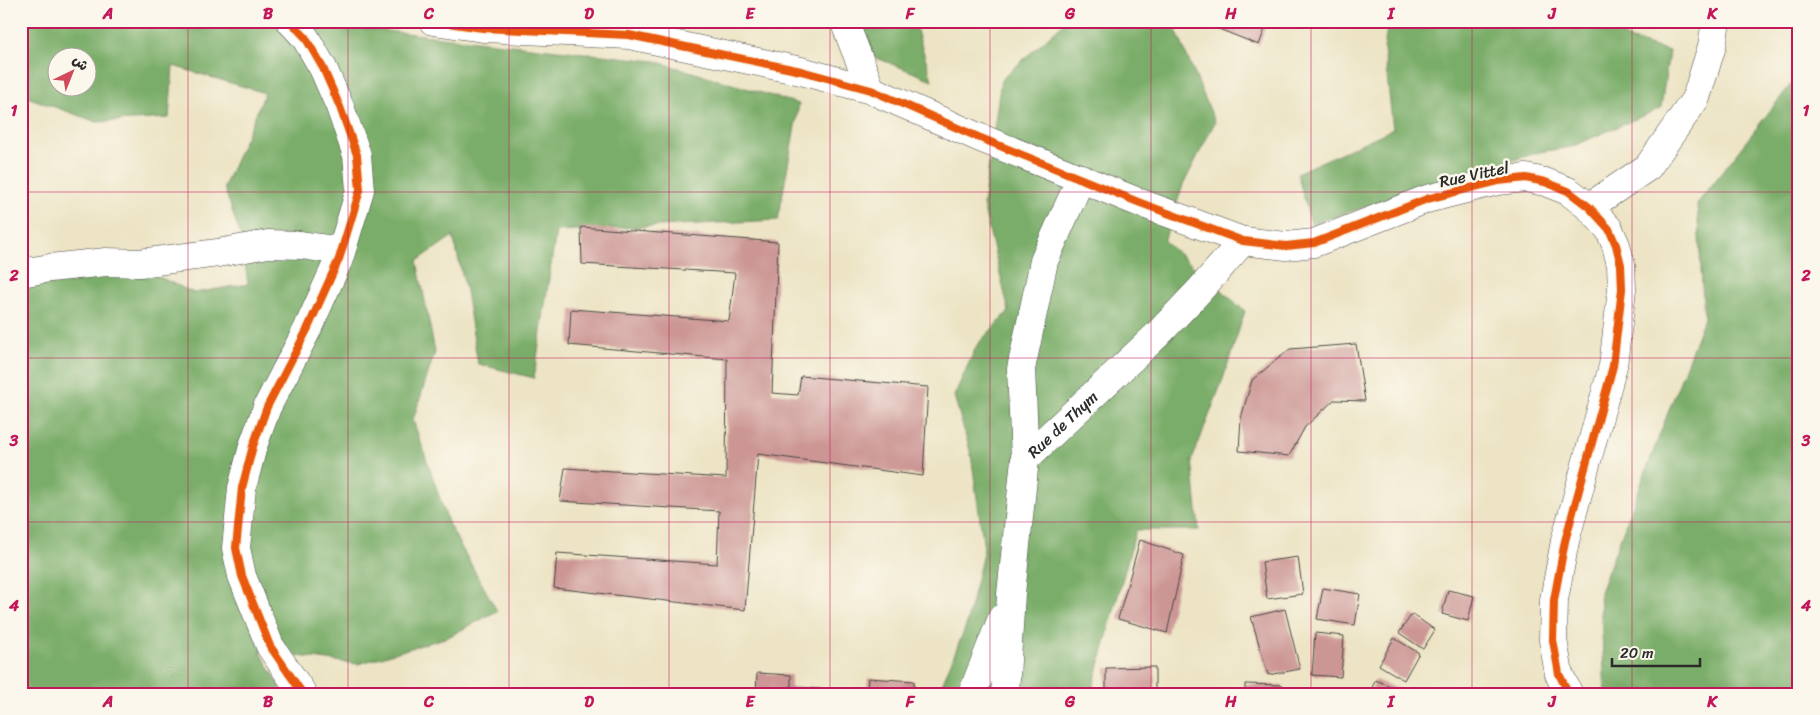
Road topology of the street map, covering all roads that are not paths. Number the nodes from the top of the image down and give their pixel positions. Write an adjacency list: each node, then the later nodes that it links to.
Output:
1 (290, 21): 11 (street)
2 (433, 21): 5 (street, Rue Vittel)
3 (844, 21): 7 (street)
4 (1716, 21): 9 (street)
5 (484, 24): 6 (street, Rue Vittel)
6 (636, 28): 7 (street, Rue Vittel)
7 (871, 90): 8 (street, Rue Vittel)
8 (1080, 178): 10 (street, Rue Vittel); 13 (street)
9 (1589, 206): 10 (street, Rue Vittel); 15 (street, Rue Vittel)
10 (1243, 241): 13 (street, Rue de Thym)
11 (341, 251): 12 (street); 16 (street)
12 (21, 274)
13 (1025, 459): 14 (street, Rue de Thym)
14 (1011, 594): 17 (street); 18 (street, Rue de Thym)
15 (1557, 687)
16 (303, 694)
17 (972, 694)
18 (1005, 694)

